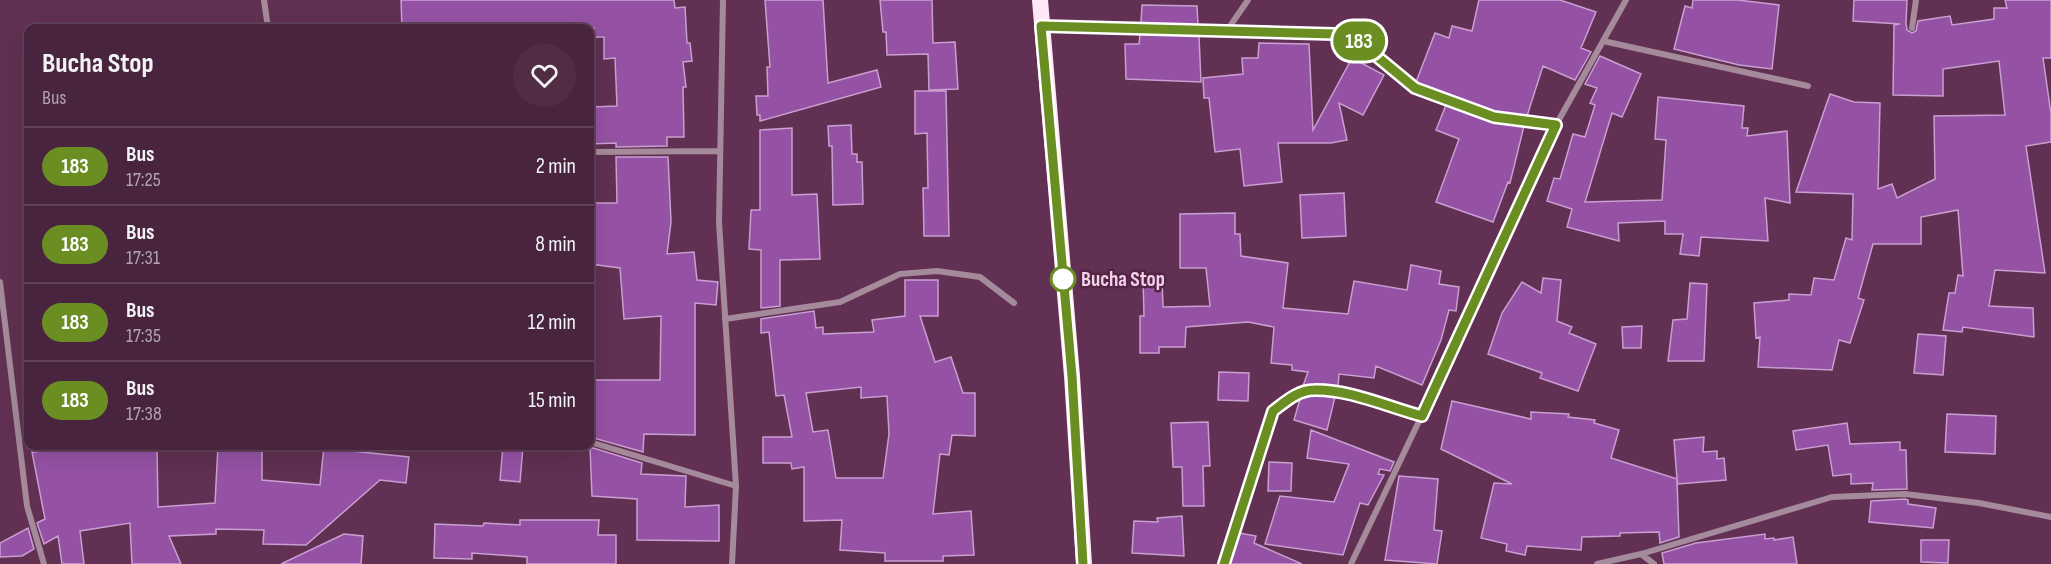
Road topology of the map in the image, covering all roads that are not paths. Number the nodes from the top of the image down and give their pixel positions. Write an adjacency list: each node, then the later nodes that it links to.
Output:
1 (264, 0): 7 (street)
2 (723, 0): 14 (street)
3 (1040, 0): 8 (highway)
4 (1248, 0): 10 (street)
5 (1626, 0): 11 (street)
6 (1916, 0): 9 (street)
7 (267, 24)
8 (1041, 26): 10 (street); 26 (highway)
9 (1912, 28)
10 (1228, 29): 13 (street)
11 (1603, 42): 12 (street); 13 (street)
12 (1808, 86)
13 (1556, 125): 19 (street)
14 (718, 151): 15 (street); 18 (street)
15 (594, 152)
16 (0, 282): 24 (street)
17 (1014, 303): 18 (street)
18 (725, 319): 21 (street)
19 (1422, 416): 27 (street); 28 (street)
20 (594, 443): 21 (street)
21 (736, 486): 25 (street)
22 (2051, 517): 23 (street)
23 (1641, 554): 29 (street); 30 (street)
24 (44, 564)
25 (732, 564)
26 (1083, 564)
27 (1224, 564)
28 (1351, 564)
29 (1597, 564)
30 (1654, 564)

